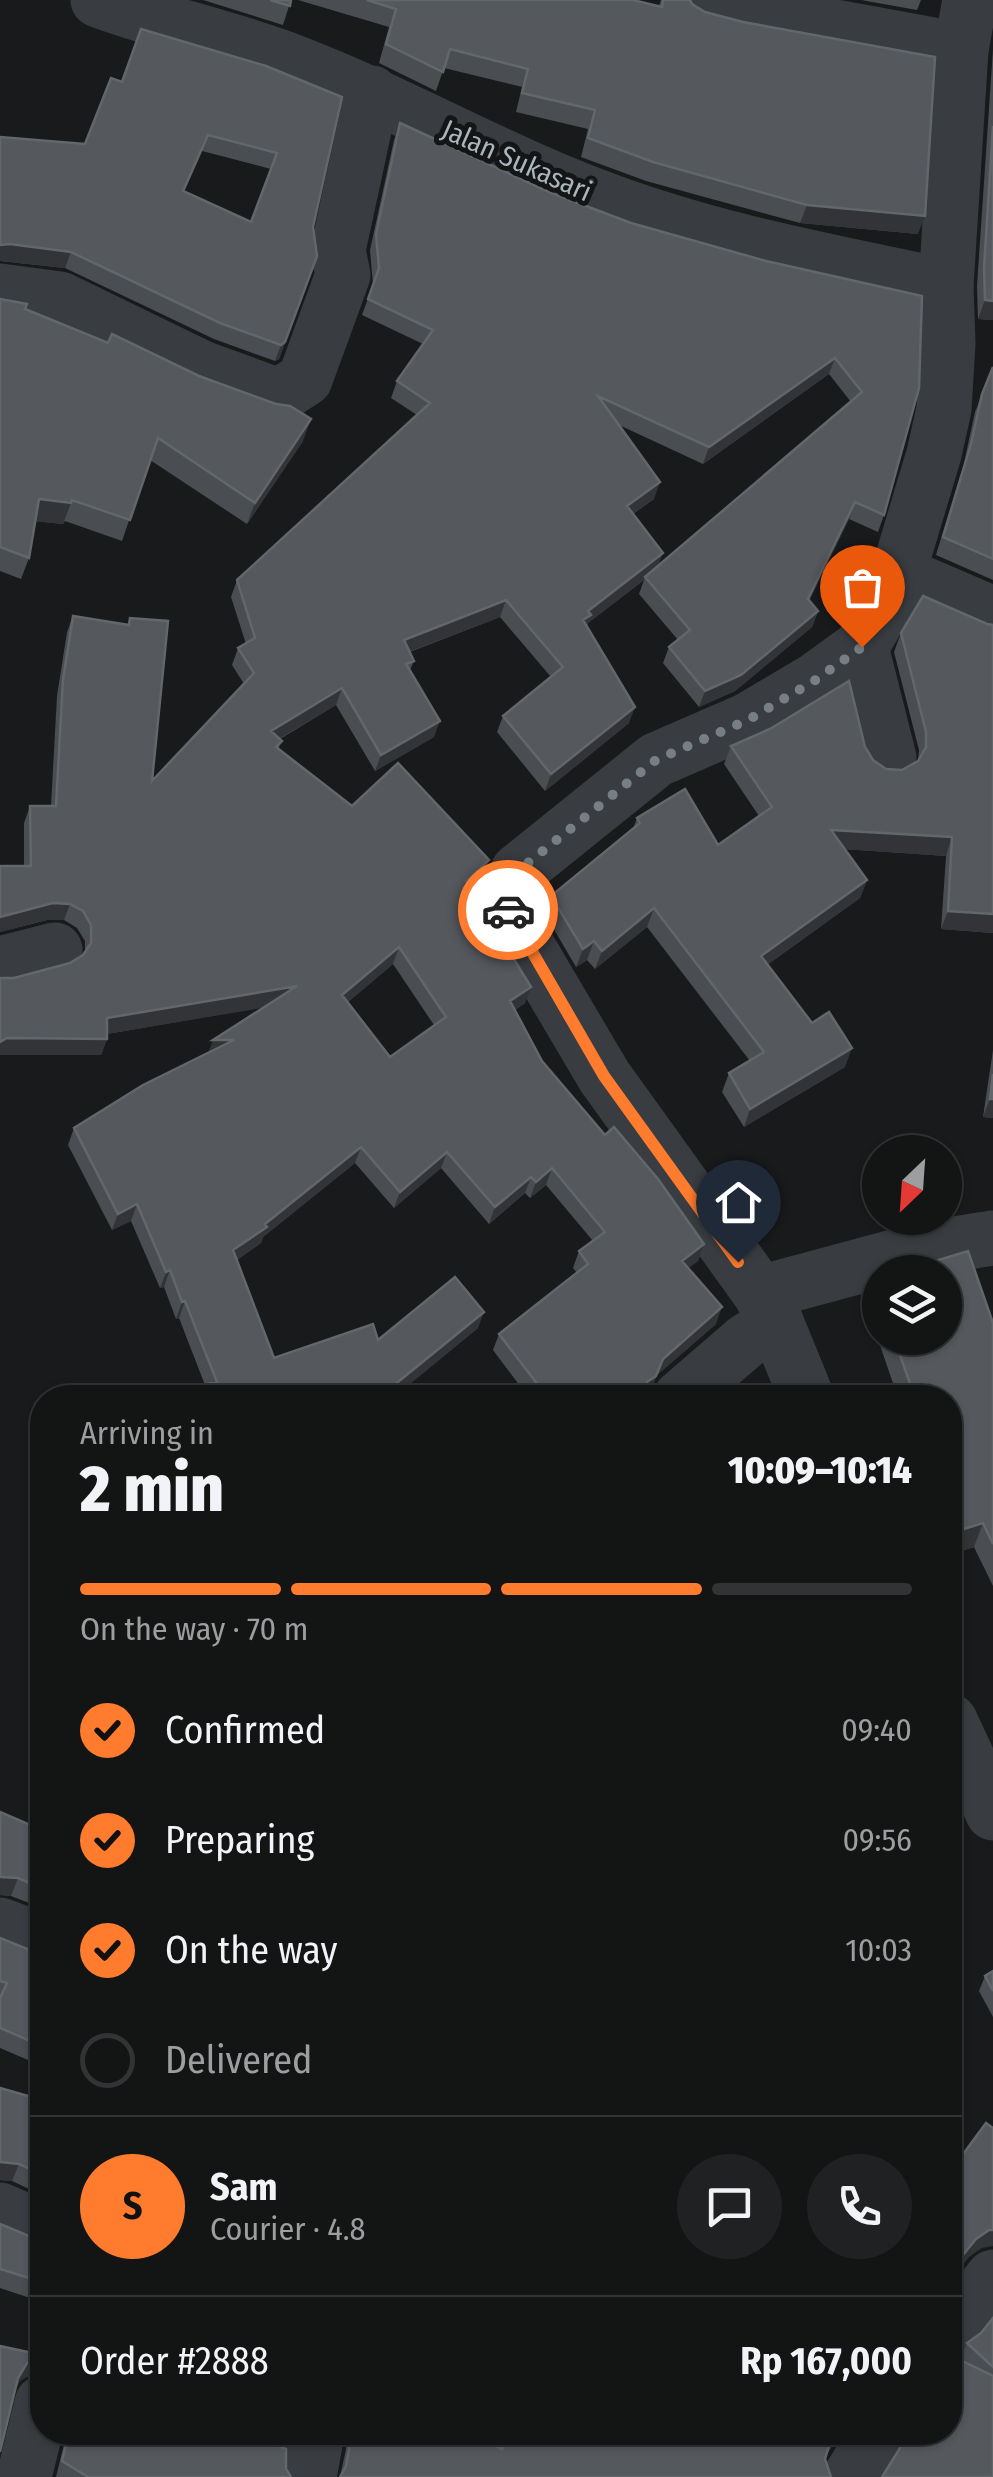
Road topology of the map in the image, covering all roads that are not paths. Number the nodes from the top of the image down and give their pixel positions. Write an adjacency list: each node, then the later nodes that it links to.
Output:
1 (708, 0): 3 (street)
2 (109, 2): 4 (street, Jalan Sukasari)
3 (966, 25): 5 (street)
4 (372, 93): 5 (street, Jalan Sukasari); 6 (street)
5 (946, 286): 7 (street)
6 (0, 291)
7 (898, 574): 8 (street); 9 (street)
8 (993, 614)
9 (862, 647): 10 (street); 14 (street)
10 (889, 758)
11 (55, 950): 12 (street)
12 (0, 964)
13 (993, 1238): 14 (street)
14 (768, 1308): 15 (street); 16 (street)
15 (695, 1385)
16 (801, 1385)
17 (962, 1747): 18 (street)
18 (993, 1813)
19 (0, 1925): 20 (street)
20 (30, 1936)
21 (0, 2210): 22 (street)
22 (30, 2223)
23 (993, 2277): 24 (street)
24 (962, 2316)
25 (32, 2445): 28 (street)
26 (315, 2445): 29 (street)
27 (870, 2445): 30 (street)
28 (24, 2477)
29 (309, 2477)
30 (850, 2477)

